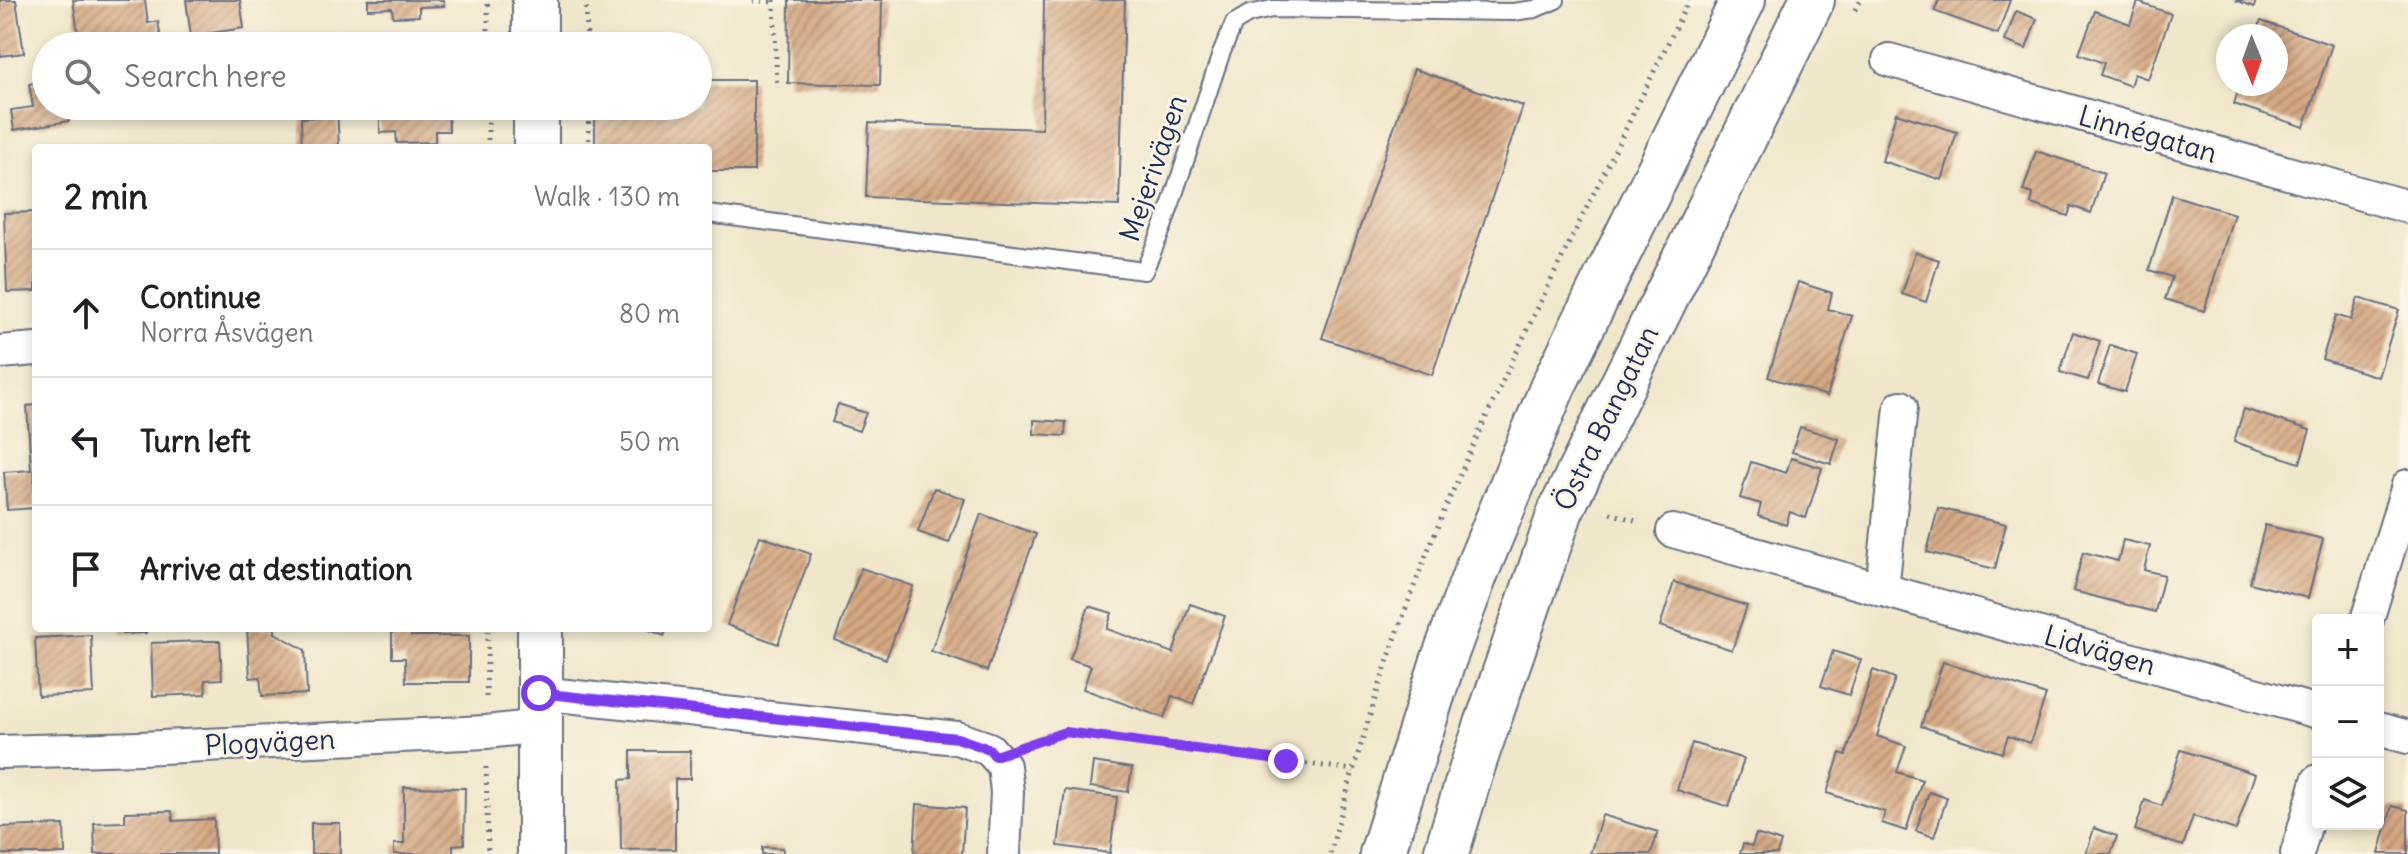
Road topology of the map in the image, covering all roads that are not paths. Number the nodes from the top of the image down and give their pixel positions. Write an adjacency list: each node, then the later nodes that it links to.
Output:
1 (535, 0): 5 (main road)
2 (1556, 0): 10 (lane, Mejerivägen)
3 (1743, 0): 27 (main road, Östra Bangatan)
4 (1812, 0): 28 (main road, Östra Bangatan)
5 (535, 32)
6 (1889, 60): 9 (street, Linnégatan)
7 (536, 120): 8 (main road)
8 (536, 144)
9 (2408, 207)
10 (712, 215)
11 (32, 349): 12 (street)
12 (0, 352)
13 (1901, 407): 16 (street)
14 (2408, 486): 17 (street)
15 (1673, 531): 16 (street, Lidvägen)
16 (1882, 590): 20 (street, Lidvägen)
17 (2369, 614)
18 (540, 632): 19 (main road)
19 (540, 709): 23 (street, Plogvägen); 25 (main road); 26 (street, Plogvägen)
20 (2312, 710)
21 (2384, 731): 22 (street)
22 (2408, 737)
23 (0, 752)
24 (2312, 802): 29 (street)
25 (540, 854)
26 (1004, 854)
27 (1382, 854)
28 (1446, 854)
29 (2297, 854)

